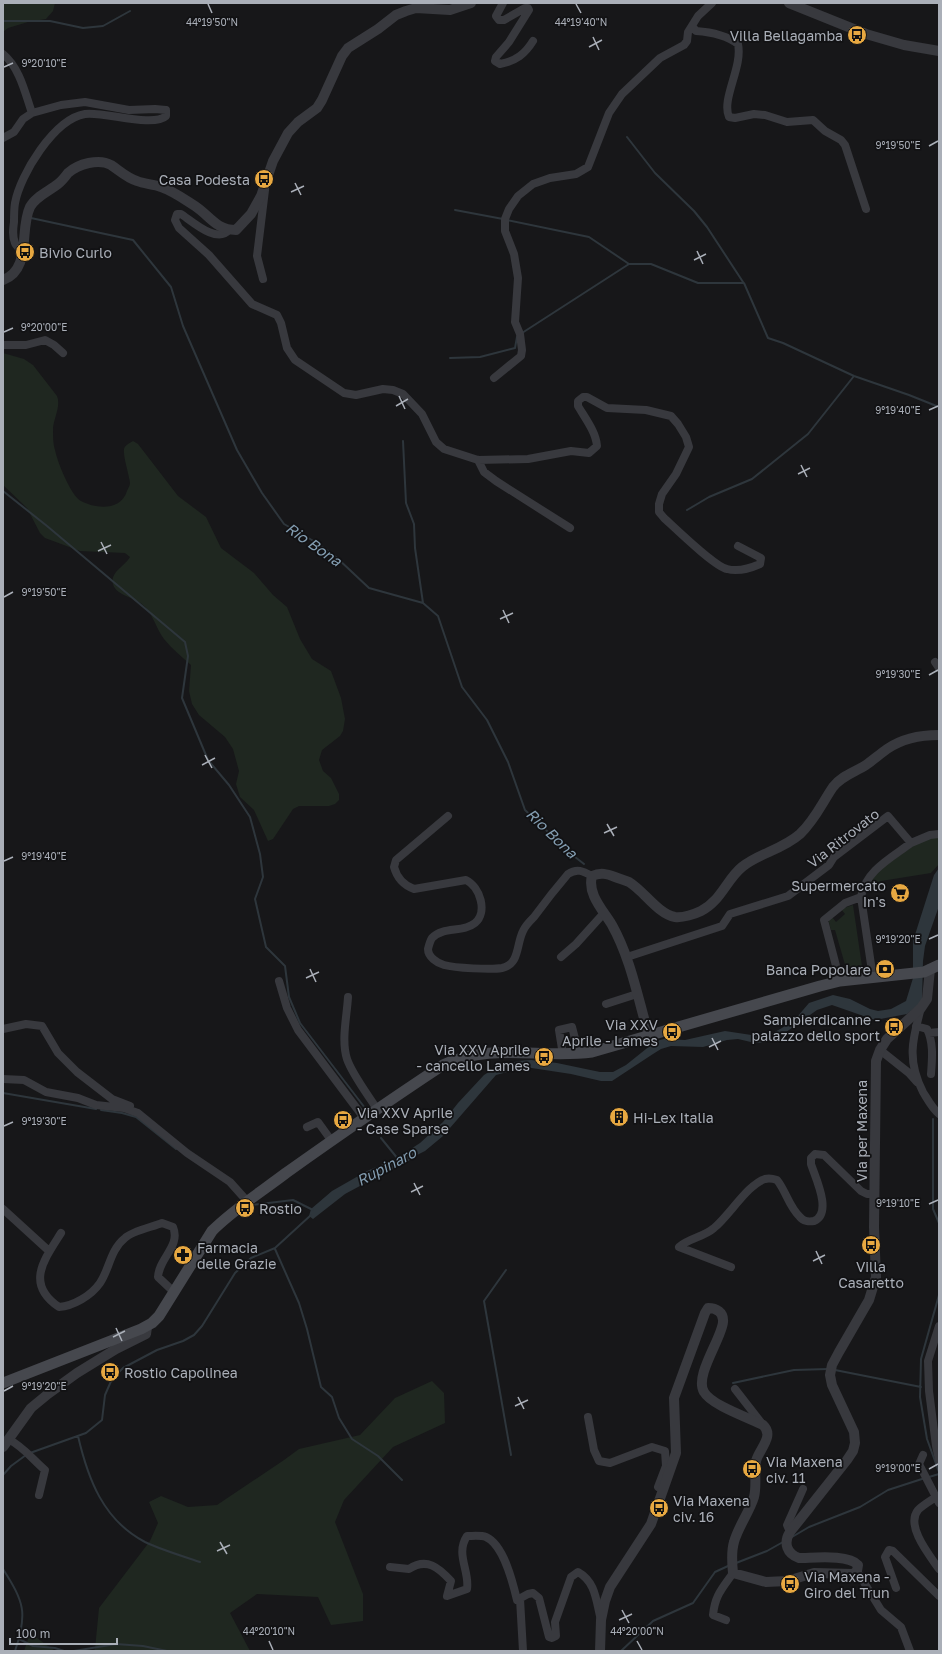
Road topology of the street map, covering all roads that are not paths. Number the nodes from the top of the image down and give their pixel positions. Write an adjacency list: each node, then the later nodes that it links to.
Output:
1 (471, 3): 5 (street)
2 (503, 3): 7 (street)
3 (712, 3): 6 (street)
4 (789, 3): 8 (street)
5 (411, 6): 12 (street)
6 (692, 26): 13 (street); 20 (street)
7 (533, 41)
8 (939, 51)
9 (3, 54): 10 (street)
10 (32, 114): 11 (street); 15 (street)
11 (3, 138)
12 (266, 181): 14 (street); 16 (street)
13 (866, 209)
14 (229, 230): 15 (street); 21 (street)
15 (22, 252): 17 (street)
16 (263, 279)
17 (3, 280)
18 (3, 345): 19 (street)
19 (62, 353)
20 (494, 378)
21 (478, 460): 22 (street); 23 (street)
22 (570, 528)
23 (738, 546)
24 (939, 735): 28 (street)
25 (448, 816): 28 (street)
26 (939, 834): 27 (street)
27 (911, 843): 29 (street); 32 (street, Via Ritrovato)
28 (592, 876): 30 (street)
29 (861, 897): 34 (street); 36 (street)
30 (604, 913): 31 (street); 32 (street)
31 (561, 957)
32 (626, 957): 37 (street)
33 (931, 968): 34 (main road); 40 (street, Via per Maxena)
34 (873, 978): 36 (main road)
35 (279, 981): 55 (street)
36 (840, 981): 45 (main road)
37 (637, 994): 39 (street); 45 (street)
38 (348, 997): 52 (street)
39 (606, 1004)
40 (921, 1008): 41 (street); 46 (street, Via per Maxena)
41 (916, 1026): 44 (street); 51 (street)
42 (3, 1029): 53 (street)
43 (939, 1032): 44 (street)
44 (929, 1033): 49 (street)
45 (649, 1036): 47 (main road)
46 (880, 1050): 51 (street); 58 (street, Via per Maxena)
47 (579, 1054): 48 (main road); 48 (street)
48 (563, 1055): 52 (main road)
49 (931, 1074)
50 (3, 1079): 53 (street)
51 (920, 1085): 54 (street)
52 (377, 1109): 55 (main road)
53 (138, 1113): 59 (street)
54 (939, 1114)
55 (364, 1118): 57 (main road)
56 (307, 1127): 57 (street)
57 (331, 1140): 59 (main road)
58 (874, 1194): 63 (street); 78 (street, Via per Maxena)
59 (246, 1201): 64 (main road)
60 (3, 1209): 62 (street)
61 (61, 1233): 62 (street)
62 (49, 1251): 64 (street)
63 (731, 1267)
64 (174, 1292): 65 (main road)
65 (147, 1326): 67 (main road); 71 (street)
66 (939, 1326): 73 (street)
67 (3, 1383)
68 (735, 1389): 70 (street)
69 (588, 1417): 75 (street)
70 (763, 1425): 75 (street); 82 (street)
71 (6, 1443): 76 (street)
72 (922, 1455): 77 (street)
73 (939, 1460)
74 (803, 1489): 78 (street)
75 (663, 1490): 86 (street)
76 (39, 1495)
77 (938, 1500): 80 (street)
78 (790, 1532): 81 (street)
79 (390, 1566): 85 (street)
80 (939, 1569)
81 (857, 1571): 82 (street); 90 (street)
82 (733, 1573): 87 (street)
83 (896, 1588): 84 (street)
84 (939, 1596)
85 (520, 1599): 86 (street); 88 (street)
86 (601, 1620): 89 (street)
87 (726, 1620)
88 (523, 1651)
89 (600, 1651)
90 (910, 1651)

